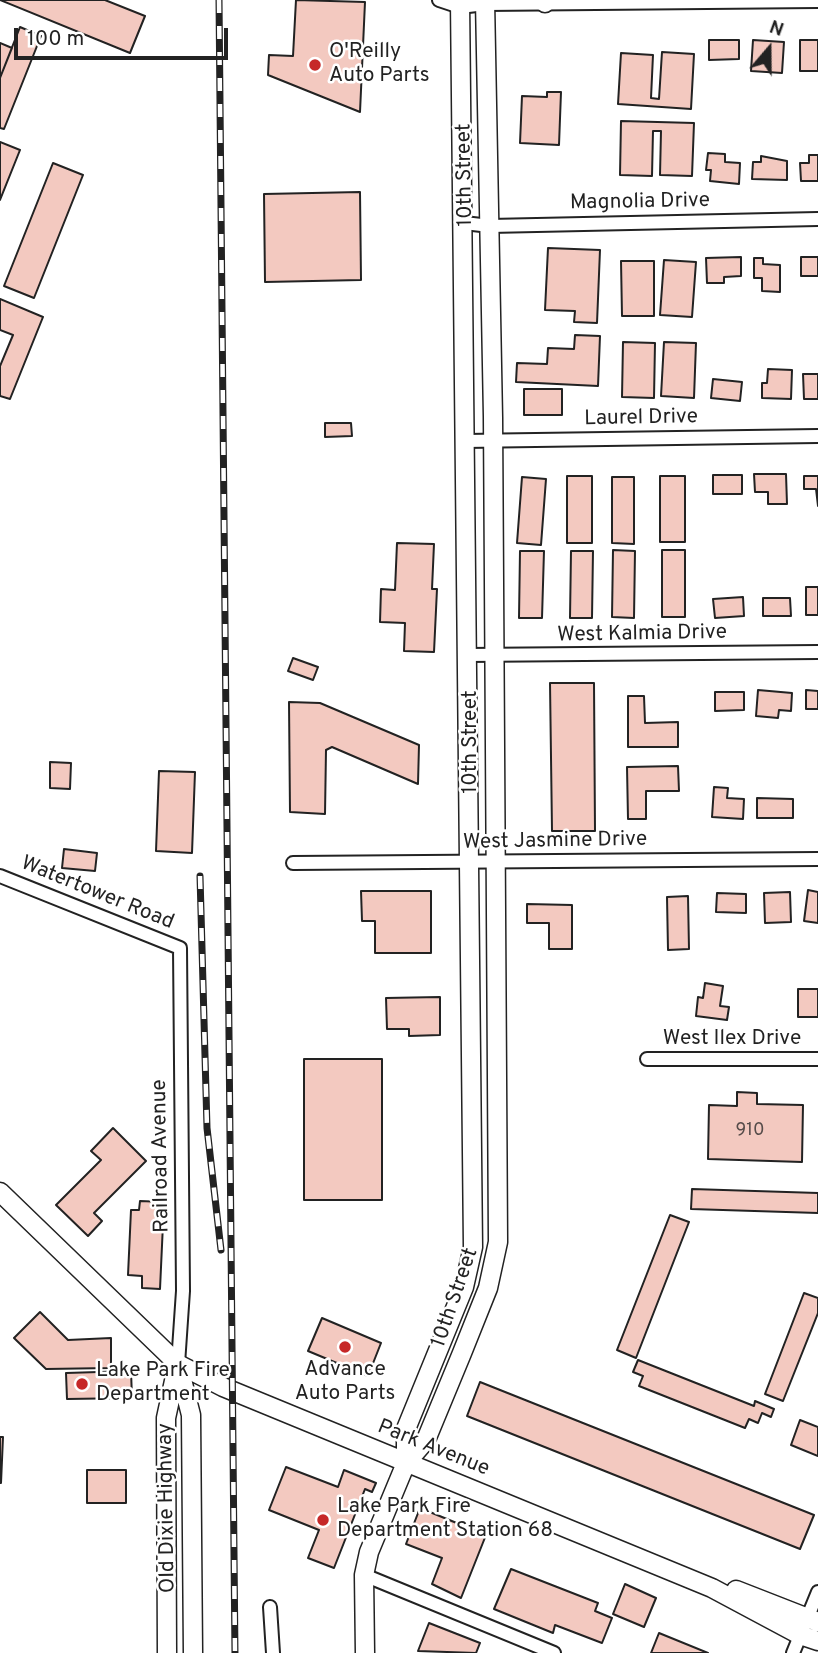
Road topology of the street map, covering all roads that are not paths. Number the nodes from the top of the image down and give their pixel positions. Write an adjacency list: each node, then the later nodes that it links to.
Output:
1 (439, 0): 6 (street)
2 (486, 1): 5 (street); 6 (street); 7 (main road); 10 (main road, 10th Street)
3 (715, 1): 4 (street); 5 (street)
4 (818, 1)
5 (544, 2)
6 (460, 3): 7 (main road, 10th Street)
7 (460, 39): 9 (main road, 10th Street)
8 (818, 219): 10 (street, Magnolia Drive)
9 (464, 223): 10 (street, Magnolia Drive); 12 (main road, 10th Street)
10 (490, 226): 13 (main road, 10th Street)
11 (818, 436): 13 (street, Laurel Drive)
12 (465, 440): 13 (street, Laurel Drive); 15 (main road, 10th Street)
13 (493, 441): 16 (main road, 10th Street)
14 (818, 652): 16 (street, West Kalmia Drive)
15 (467, 655): 16 (street, West Kalmia Drive); 19 (main road, 10th Street)
16 (495, 656): 20 (main road, 10th Street)
17 (818, 859): 20 (street, West Jasmine Drive)
18 (293, 863): 19 (street, West Jasmine Drive)
19 (470, 863): 20 (street, West Jasmine Drive); 27 (main road, 10th Street)
20 (494, 863): 27 (main road, 10th Street)
21 (0, 876): 22 (street, Watertower Road)
22 (180, 948): 26 (street, Railroad Avenue)
23 (647, 1059): 24 (street, West Ilex Drive)
24 (818, 1059)
25 (0, 1192): 26 (main road)
26 (178, 1364): 27 (main road, Park Avenue); 35 (main road, Old Dixie Highway); 36 (main road, Old Dixie Highway)
27 (405, 1463): 28 (main road, 10th Street); 29 (main road, Park Avenue)
28 (365, 1575): 38 (main road, 10th Street); 39 (street)
29 (712, 1588): 32 (main road, Park Avenue); 33 (main road, Park Avenue)
30 (818, 1592): 32 (street)
31 (270, 1607): 37 (street)
32 (813, 1620): 33 (street)
33 (800, 1635): 34 (main road, Park Avenue); 40 (street)
34 (818, 1641)
35 (167, 1653)
36 (193, 1653)
37 (273, 1653)
38 (365, 1653)
39 (554, 1653)
40 (793, 1653)

